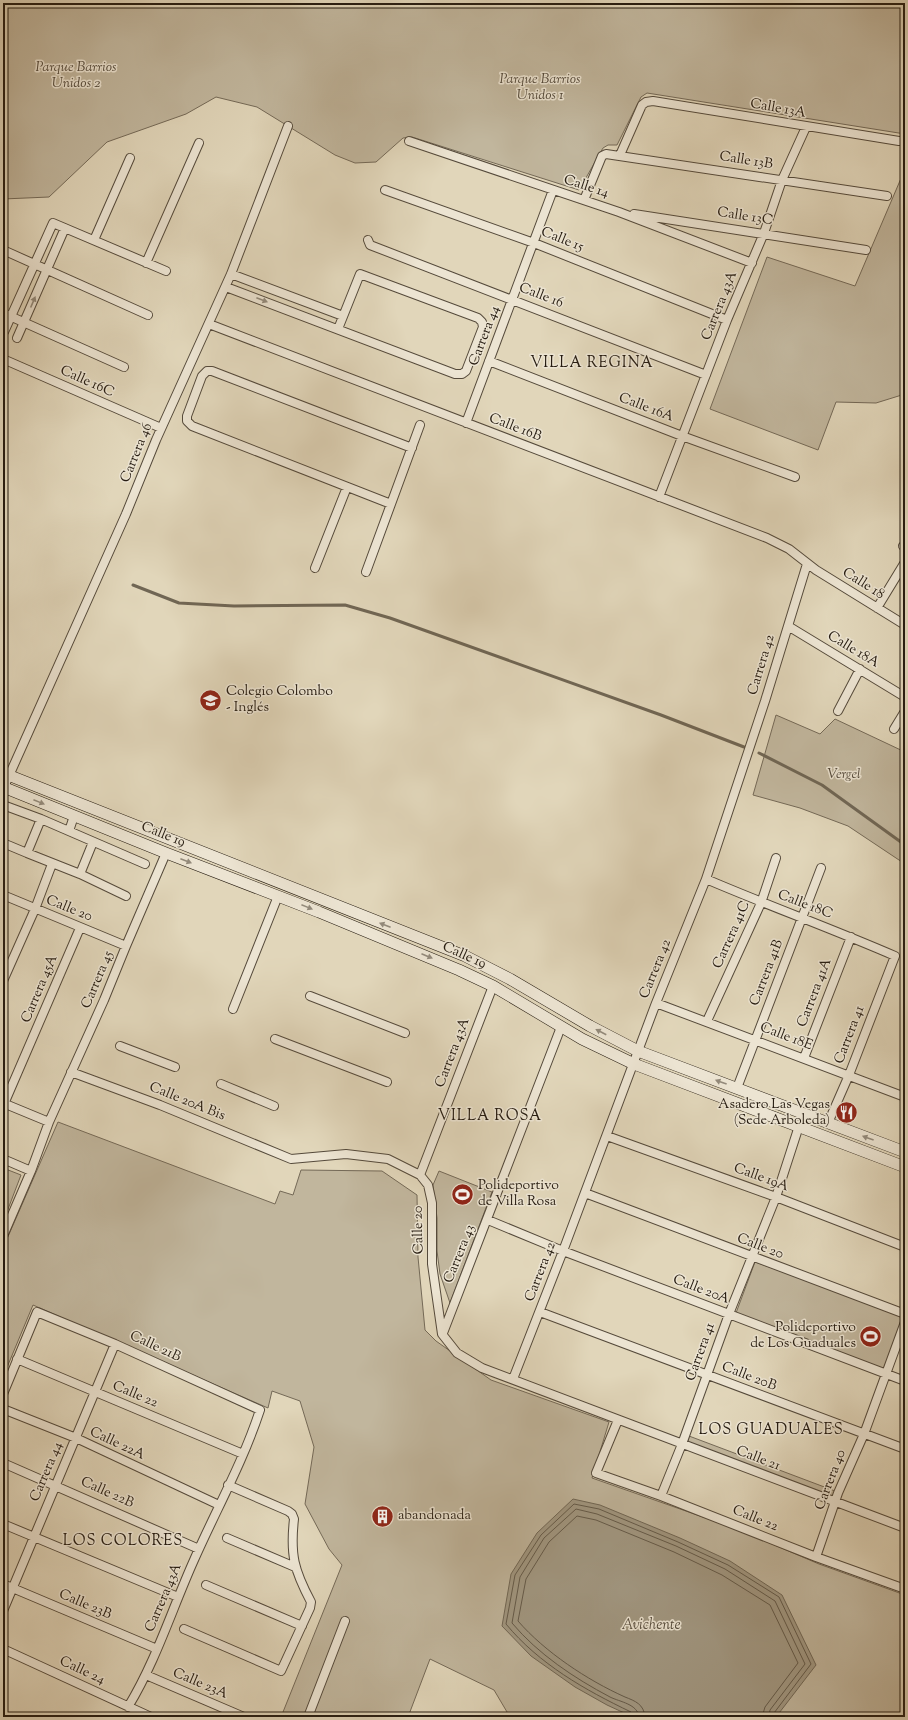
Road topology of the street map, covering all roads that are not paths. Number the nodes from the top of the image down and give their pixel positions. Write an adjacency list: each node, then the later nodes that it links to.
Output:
1 (288, 126): 26 (street, Carrera 46)
2 (806, 127): 4 (street, Calle 13A); 6 (street, Calle 13A); 8 (street, Carrera 43A)
3 (409, 141): 10 (street, Calle 14)
4 (899, 141)
5 (199, 143): 21 (street)
6 (620, 155): 8 (street, Calle 13B); 12 (street, Calle 13B)
7 (130, 158): 16 (street)
8 (782, 180): 11 (street, Calle 13B); 15 (street, Carrera 43A)
9 (385, 190): 18 (street, Calle 15)
10 (553, 190): 12 (street, Calle 14); 18 (street, Carrera 44)
11 (887, 196)
12 (584, 200): 13 (street, Calle 14)
13 (619, 212): 15 (street, Calle 13C); 22 (street, Calle 14)
14 (66, 228): 16 (street); 23 (street); 24 (street)
15 (764, 233): 20 (street, Calle 13C); 22 (street, Carrera 43A)
16 (94, 240): 21 (street)
17 (368, 240): 28 (street, Calle 16)
18 (534, 243): 28 (street, Carrera 44); 32 (street, Calle 15)
19 (3, 250): 23 (street)
20 (866, 250)
21 (146, 263): 25 (street)
22 (752, 263): 32 (street, Carrera 43A)
23 (34, 264): 24 (street); 30 (street)
24 (47, 270): 29 (street); 33 (street, one-way to 24)
25 (166, 271)
26 (231, 274): 27 (street, Carrera 46); 31 (street)
27 (226, 287): 34 (street, Carrera 46); 35 (street, one-way to 35)
28 (513, 299): 39 (street, Carrera 44); 41 (street, Calle 16)
29 (148, 314)
30 (7, 315): 33 (street); 36 (street)
31 (343, 316): 35 (street); 35 (street)
32 (727, 320): 41 (street, Carrera 43A)
33 (24, 322): 37 (street); 40 (street)
34 (209, 324): 42 (street, Calle 16B); 44 (street, Carrera 46)
35 (338, 329)
36 (4, 332)
37 (17, 338)
38 (3, 359): 44 (street, Calle 16C)
39 (489, 361): 42 (street, Carrera 44); 45 (street, Calle 16A)
40 (124, 367)
41 (706, 375): 45 (street, Carrera 43A)
42 (466, 423): 49 (street, Calle 16B)
43 (420, 425): 46 (street)
44 (161, 428): 63 (street, Carrera 46)
45 (682, 436): 47 (street, Calle 16A); 49 (street, Carrera 43A)
46 (412, 448): 48 (street); 50 (street)
47 (795, 477)
48 (347, 487): 50 (street); 53 (street)
49 (659, 497): 52 (street, Calle 16B)
50 (390, 504): 54 (street)
51 (905, 562): 55 (street)
52 (807, 564): 55 (street, Calle 18); 57 (street, Carrera 42)
53 (315, 568)
54 (366, 572)
55 (877, 608): 56 (street, Calle 18)
56 (905, 625)
57 (788, 626): 58 (street, Calle 18A); 78 (street, Carrera 42)
58 (860, 669): 59 (street, Calle 18A); 60 (street)
59 (905, 697)
60 (838, 711)
61 (905, 712): 62 (street)
62 (894, 729)
63 (6, 774): 64 (street, Carrera 46); 100 (main road, Calle 19, one-way to 63)
64 (3, 787): 66 (main road, Calle 19, one-way to 66)
65 (3, 805): 67 (street)
66 (74, 816): 68 (street); 72 (main road, Calle 19)
67 (41, 819): 68 (street); 71 (street)
68 (69, 832): 69 (street)
69 (93, 842): 75 (street); 77 (street)
70 (3, 843): 71 (street)
71 (27, 853): 74 (street)
72 (166, 853): 81 (main road, Calle 19, one-way to 81); 87 (street, Carrera 45)
73 (776, 858): 82 (street, Carrera 41C)
74 (52, 864): 77 (street); 83 (street)
75 (144, 864)
76 (821, 868): 84 (street, Carrera 41B)
77 (80, 874): 80 (street)
78 (706, 879): 82 (street, Calle 18C); 92 (street, Carrera 42)
79 (3, 895): 83 (street, Calle 20)
80 (126, 896)
81 (278, 896): 90 (main road, Calle 19, one-way to 90); 93 (street)
82 (761, 903): 84 (street, Calle 18C); 94 (street, Carrera 41C)
83 (35, 909): 85 (street, Calle 20); 89 (street)
84 (803, 917): 86 (street, Calle 18C); 98 (street, Carrera 41B)
85 (80, 928): 87 (street, Calle 20); 110 (street, Carrera 45A)
86 (850, 937): 88 (street, Calle 18C); 101 (street, Carrera 41A)
87 (126, 946): 104 (street, Carrera 45)
88 (895, 956): 105 (street, Carrera 41)
89 (3, 981)
90 (493, 986): 95 (main road, Calle 19); 120 (street, Carrera 43A)
91 (310, 996): 96 (street)
92 (656, 1003): 94 (street, Calle 18E); 100 (street, Carrera 42)
93 (233, 1010)
94 (707, 1021): 98 (street, Calle 18E)
95 (561, 1027): 102 (main road, Calle 19); 123 (street, Carrera 43)
96 (405, 1033)
97 (275, 1039): 106 (street)
98 (755, 1040): 101 (street, Calle 18E); 108 (street, Carrera 41B)
99 (120, 1046): 103 (street)
100 (638, 1051): 102 (street, Carrera 42); 108 (main road, Calle 19, one-way to 100)
101 (804, 1058): 105 (street, Calle 18E)
102 (634, 1064): 114 (main road, Calle 19); 115 (street, Carrera 42)
103 (175, 1067)
104 (71, 1072): 112 (street, Carrera 45); 120 (street, Calle 20A Bis)
105 (849, 1075): 109 (street, Calle 18E); 113 (street, Carrera 41)
106 (387, 1082)
107 (221, 1084): 111 (street)
108 (737, 1088): 113 (main road, Calle 19)
109 (905, 1097)
110 (4, 1103): 112 (street)
111 (274, 1106)
112 (51, 1119): 119 (street, Carrera 45)
113 (828, 1123): 116 (main road, Calle 19, one-way to 113)
114 (799, 1126): 118 (main road, Calle 19); 122 (street, Carrera 41)
115 (607, 1136): 121 (street, Carrera 42); 122 (street, Calle 19A)
116 (905, 1152)
117 (3, 1159): 119 (street)
118 (905, 1167)
119 (31, 1171): 124 (street, Carrera 45)
120 (420, 1175): 133 (street, Calle 20)
121 (585, 1193): 127 (street, Carrera 42); 128 (street, Calle 20)
122 (776, 1197): 126 (street, Calle 19A); 128 (street, Carrera 41)
123 (488, 1220): 127 (street, Calle 20A); 133 (street, Carrera 43)
124 (6, 1221): 125 (street, Carrera 45)
125 (3, 1236)
126 (905, 1247)
127 (563, 1251): 129 (street, Carrera 42); 130 (street, Calle 20A)
128 (753, 1258): 130 (street, Carrera 41); 131 (street, Calle 20)
129 (540, 1312): 137 (street, Calle 20B); 138 (street, Carrera 42)
130 (729, 1314): 136 (street, Calle 20A); 137 (street, Carrera 41)
131 (905, 1314)
132 (905, 1322): 136 (street, Carrera 40)
133 (442, 1334): 138 (street)
134 (116, 1344): 135 (street, Calle 21B); 140 (street, Carrera 44); 143 (street, Calle 21B)
135 (17, 1359): 140 (street, Calle 22); 141 (street)
136 (886, 1374): 139 (street, Calle 20A); 145 (street, Carrera 40)
137 (707, 1375): 145 (street, Calle 20B); 147 (street, Carrera 41)
138 (512, 1379): 144 (street, Calle 21)
139 (905, 1381)
140 (96, 1392): 146 (street, Carrera 44); 149 (street, Calle 22)
141 (3, 1394)
142 (3, 1409): 146 (street, Calle 22A)
143 (260, 1410): 149 (street, Carrera 43A)
144 (618, 1420): 147 (street, Calle 21); 153 (street, Calle 22)
145 (864, 1434): 148 (street, Calle 20B); 154 (street, Carrera 40)
146 (76, 1438): 151 (street, Carrera 44); 155 (street, Calle 22A)
147 (682, 1444): 153 (street, Carrera 41); 154 (street, Calle 21)
148 (905, 1448)
149 (243, 1454): 152 (street, Carrera 43A)
150 (3, 1463): 151 (street, Calle 22B)
151 (56, 1485): 158 (street, Carrera 44); 160 (street, Calle 22B)
152 (228, 1485): 155 (street, Carrera 43A); 162 (street)
153 (661, 1496): 161 (street, Calle 22)
154 (835, 1502): 157 (street, Calle 21); 161 (street, Carrera 40)
155 (219, 1505): 160 (street, Carrera 43A)
156 (3, 1524): 158 (street)
157 (905, 1528)
158 (34, 1537): 165 (street, Carrera 44); 167 (street)
159 (227, 1538): 162 (street)
160 (199, 1549): 167 (street, Carrera 43A)
161 (816, 1557): 166 (street, Calle 22)
162 (295, 1568): 170 (street)
163 (3, 1584): 165 (street, Calle 23B)
164 (206, 1584): 170 (street)
165 (12, 1588): 168 (street, Carrera 44); 173 (street, Calle 23B)
166 (905, 1588)
167 (178, 1597): 173 (street, Carrera 43A)
168 (3, 1611)
169 (345, 1621): 178 (street)
170 (302, 1626): 171 (street)
171 (184, 1629)
172 (3, 1649): 175 (street, Calle 24)
173 (157, 1649): 174 (street, Carrera 43A)
174 (146, 1675): 175 (street, Carrera 43A); 177 (street, Calle 23A)
175 (128, 1707): 176 (street, Calle 24)
176 (151, 1717)
177 (244, 1717)
178 (308, 1717)

